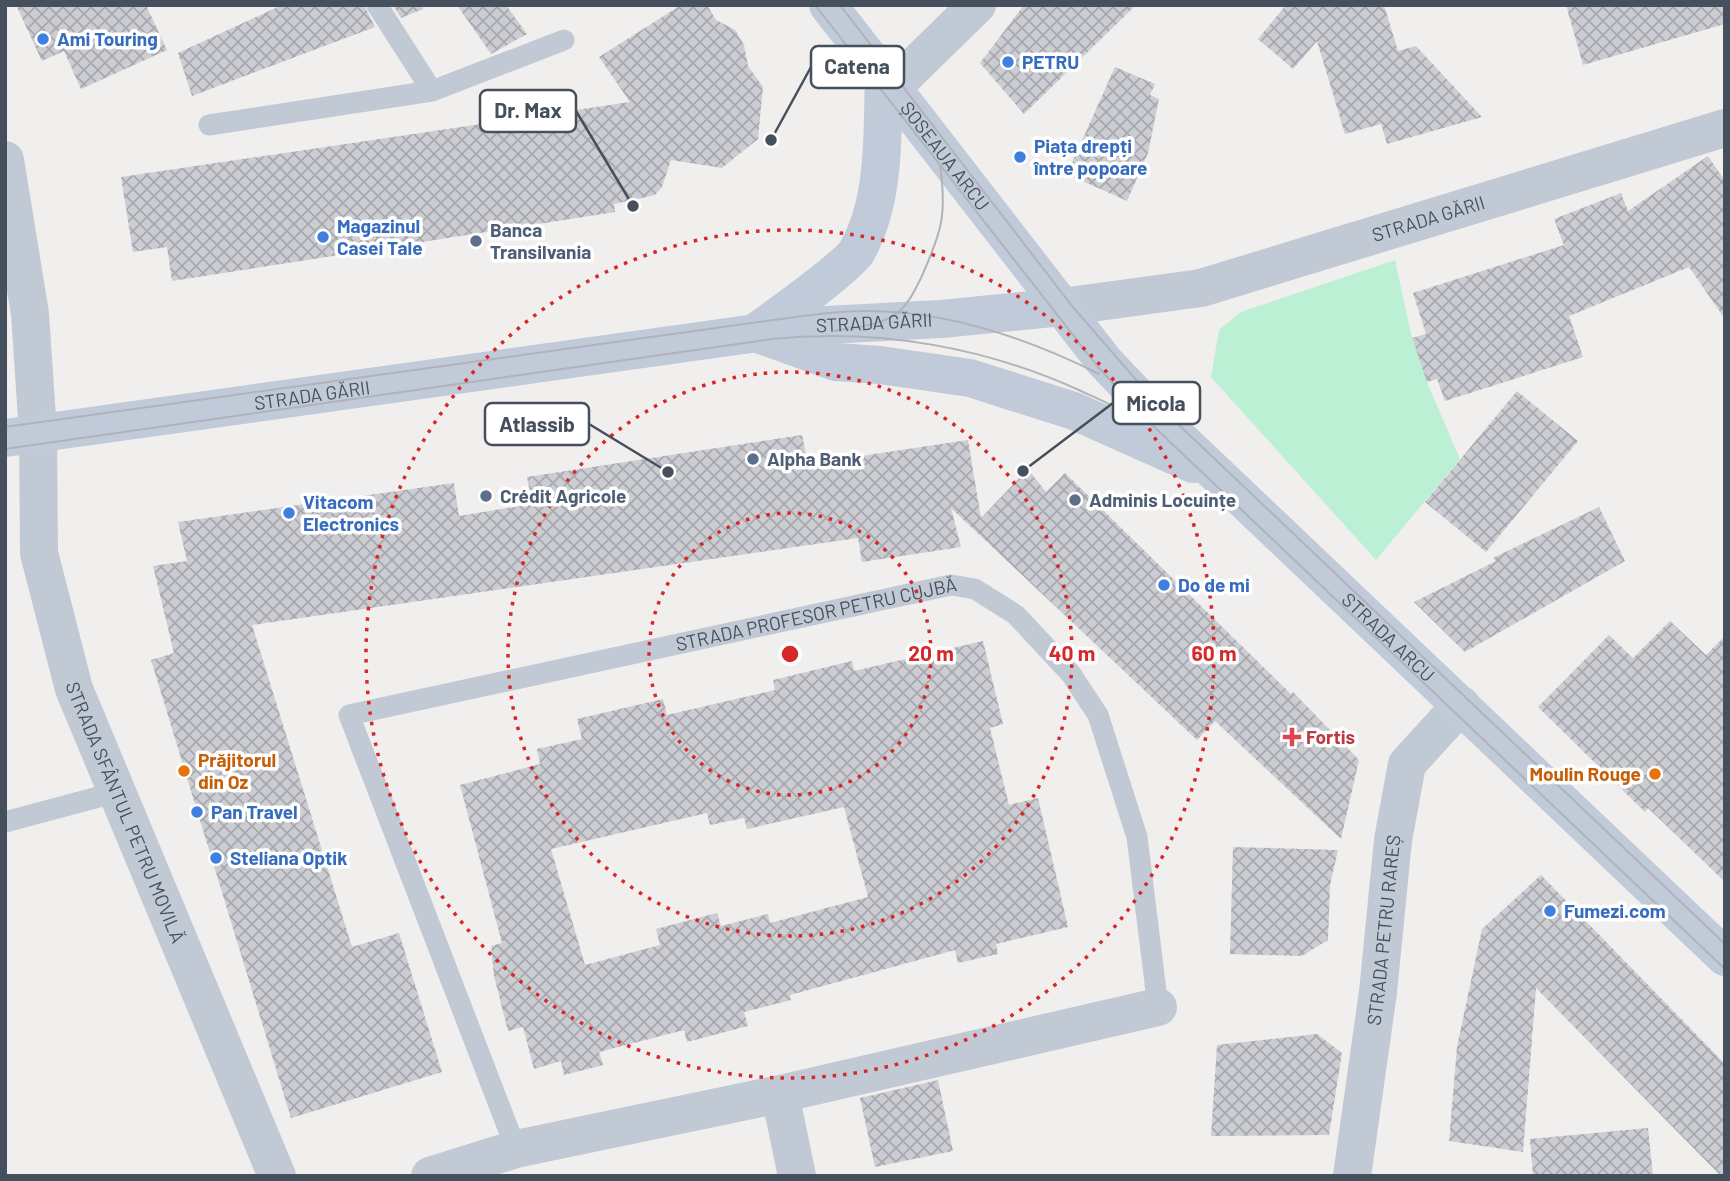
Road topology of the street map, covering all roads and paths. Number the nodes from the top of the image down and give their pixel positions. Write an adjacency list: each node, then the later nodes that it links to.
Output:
1 (377, 5): 6 (lane)
2 (828, 5): 5 (main road, ȘOSEAUA ARCU)
3 (977, 5): 5 (street)
4 (564, 40): 6 (lane)
5 (888, 82): 10 (main road, ȘOSEAUA ARCU); 11 (main road)
6 (432, 91): 7 (lane)
7 (209, 125)
8 (1725, 128): 10 (street, STRADA GĂRII)
9 (5, 160): 12 (street, STRADA SFÂNTUL PETRU MOVILĂ)
10 (1062, 307): 11 (main road, STRADA GĂRII); 13 (main road, STRADA ARCU)
11 (755, 333): 12 (main road, STRADA GĂRII); 13 (main road)
12 (22, 436): 15 (street, STRADA SFÂNTUL PETRU MOVILĂ)
13 (1219, 474): 14 (main road, STRADA ARCU)
14 (1461, 705): 17 (main road, STRADA ARCU); 24 (street, STRADA PETRU RAREȘ)
15 (117, 792): 16 (lane); 21 (street, STRADA SFÂNTUL PETRU MOVILĂ)
16 (5, 822)
17 (1725, 957)
18 (1158, 1007): 19 (street, STRADA PROFESOR PETRU CUJBĂ); 20 (lane, STRADA PROFESOR PETRU CUJBĂ)
19 (780, 1094): 20 (street, STRADA PROFESOR PETRU CUJBĂ); 23 (street)
20 (516, 1149): 22 (street, STRADA PROFESOR PETRU CUJBĂ)
21 (277, 1176)
22 (430, 1176)
23 (797, 1176)
24 (1352, 1176)

